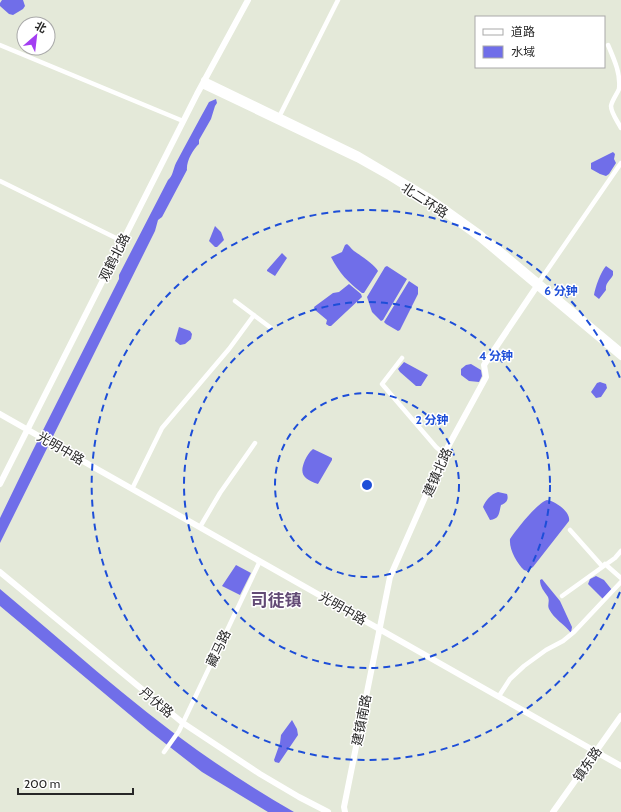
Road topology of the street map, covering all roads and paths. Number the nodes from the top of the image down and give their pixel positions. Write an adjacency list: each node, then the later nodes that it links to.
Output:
1 (248, 0): 6 (street, 观鹤北路)
2 (252, 0): 6 (street, 观鹤北路)
3 (338, 0): 7 (street)
4 (0, 45): 8 (street)
5 (608, 45): 9 (street)
6 (204, 82): 7 (street, 北二环路); 8 (street, 观鹤北路)
7 (278, 118): 13 (street, 北二环路)
8 (183, 121): 12 (street, 观鹤北路)
9 (621, 128)
10 (621, 164): 13 (street)
11 (0, 182): 12 (street)
12 (122, 241): 21 (street, 观鹤北路)
13 (538, 284): 17 (street, 北二环路); 18 (street, 北二环路); 23 (street, 建镇北路)
14 (235, 301): 15 (street)
15 (254, 315): 16 (street); 25 (street)
16 (271, 328)
17 (621, 351)
18 (621, 357)
19 (402, 358): 23 (street)
20 (0, 414): 21 (street, 光明中路)
21 (27, 429): 24 (street, 观鹤北路); 25 (street, 光明中路)
22 (255, 443): 26 (street)
23 (444, 454): 35 (street, 建镇北路)
24 (0, 484)
25 (132, 489): 26 (street, 光明中路)
26 (200, 527): 29 (street, 光明中路)
27 (570, 530): 30 (street)
28 (621, 551): 30 (street)
29 (260, 561): 35 (street, 光明中路); 38 (street, 藏马路)
30 (604, 565): 32 (street); 34 (street)
31 (0, 572): 38 (street, 丹伏路)
32 (621, 578)
33 (621, 582): 36 (street)
34 (562, 596)
35 (379, 628): 36 (street, 光明中路); 43 (street, 建镇南路)
36 (499, 696): 40 (street, 光明中路)
37 (621, 716): 40 (street, 镇东路)
38 (183, 723): 39 (street, 藏马路); 42 (street, 丹伏路)
39 (165, 751)
40 (595, 752): 41 (street, 光明中路); 44 (street, 镇东路)
41 (621, 766)
42 (328, 812)
43 (345, 812)
44 (553, 812)

